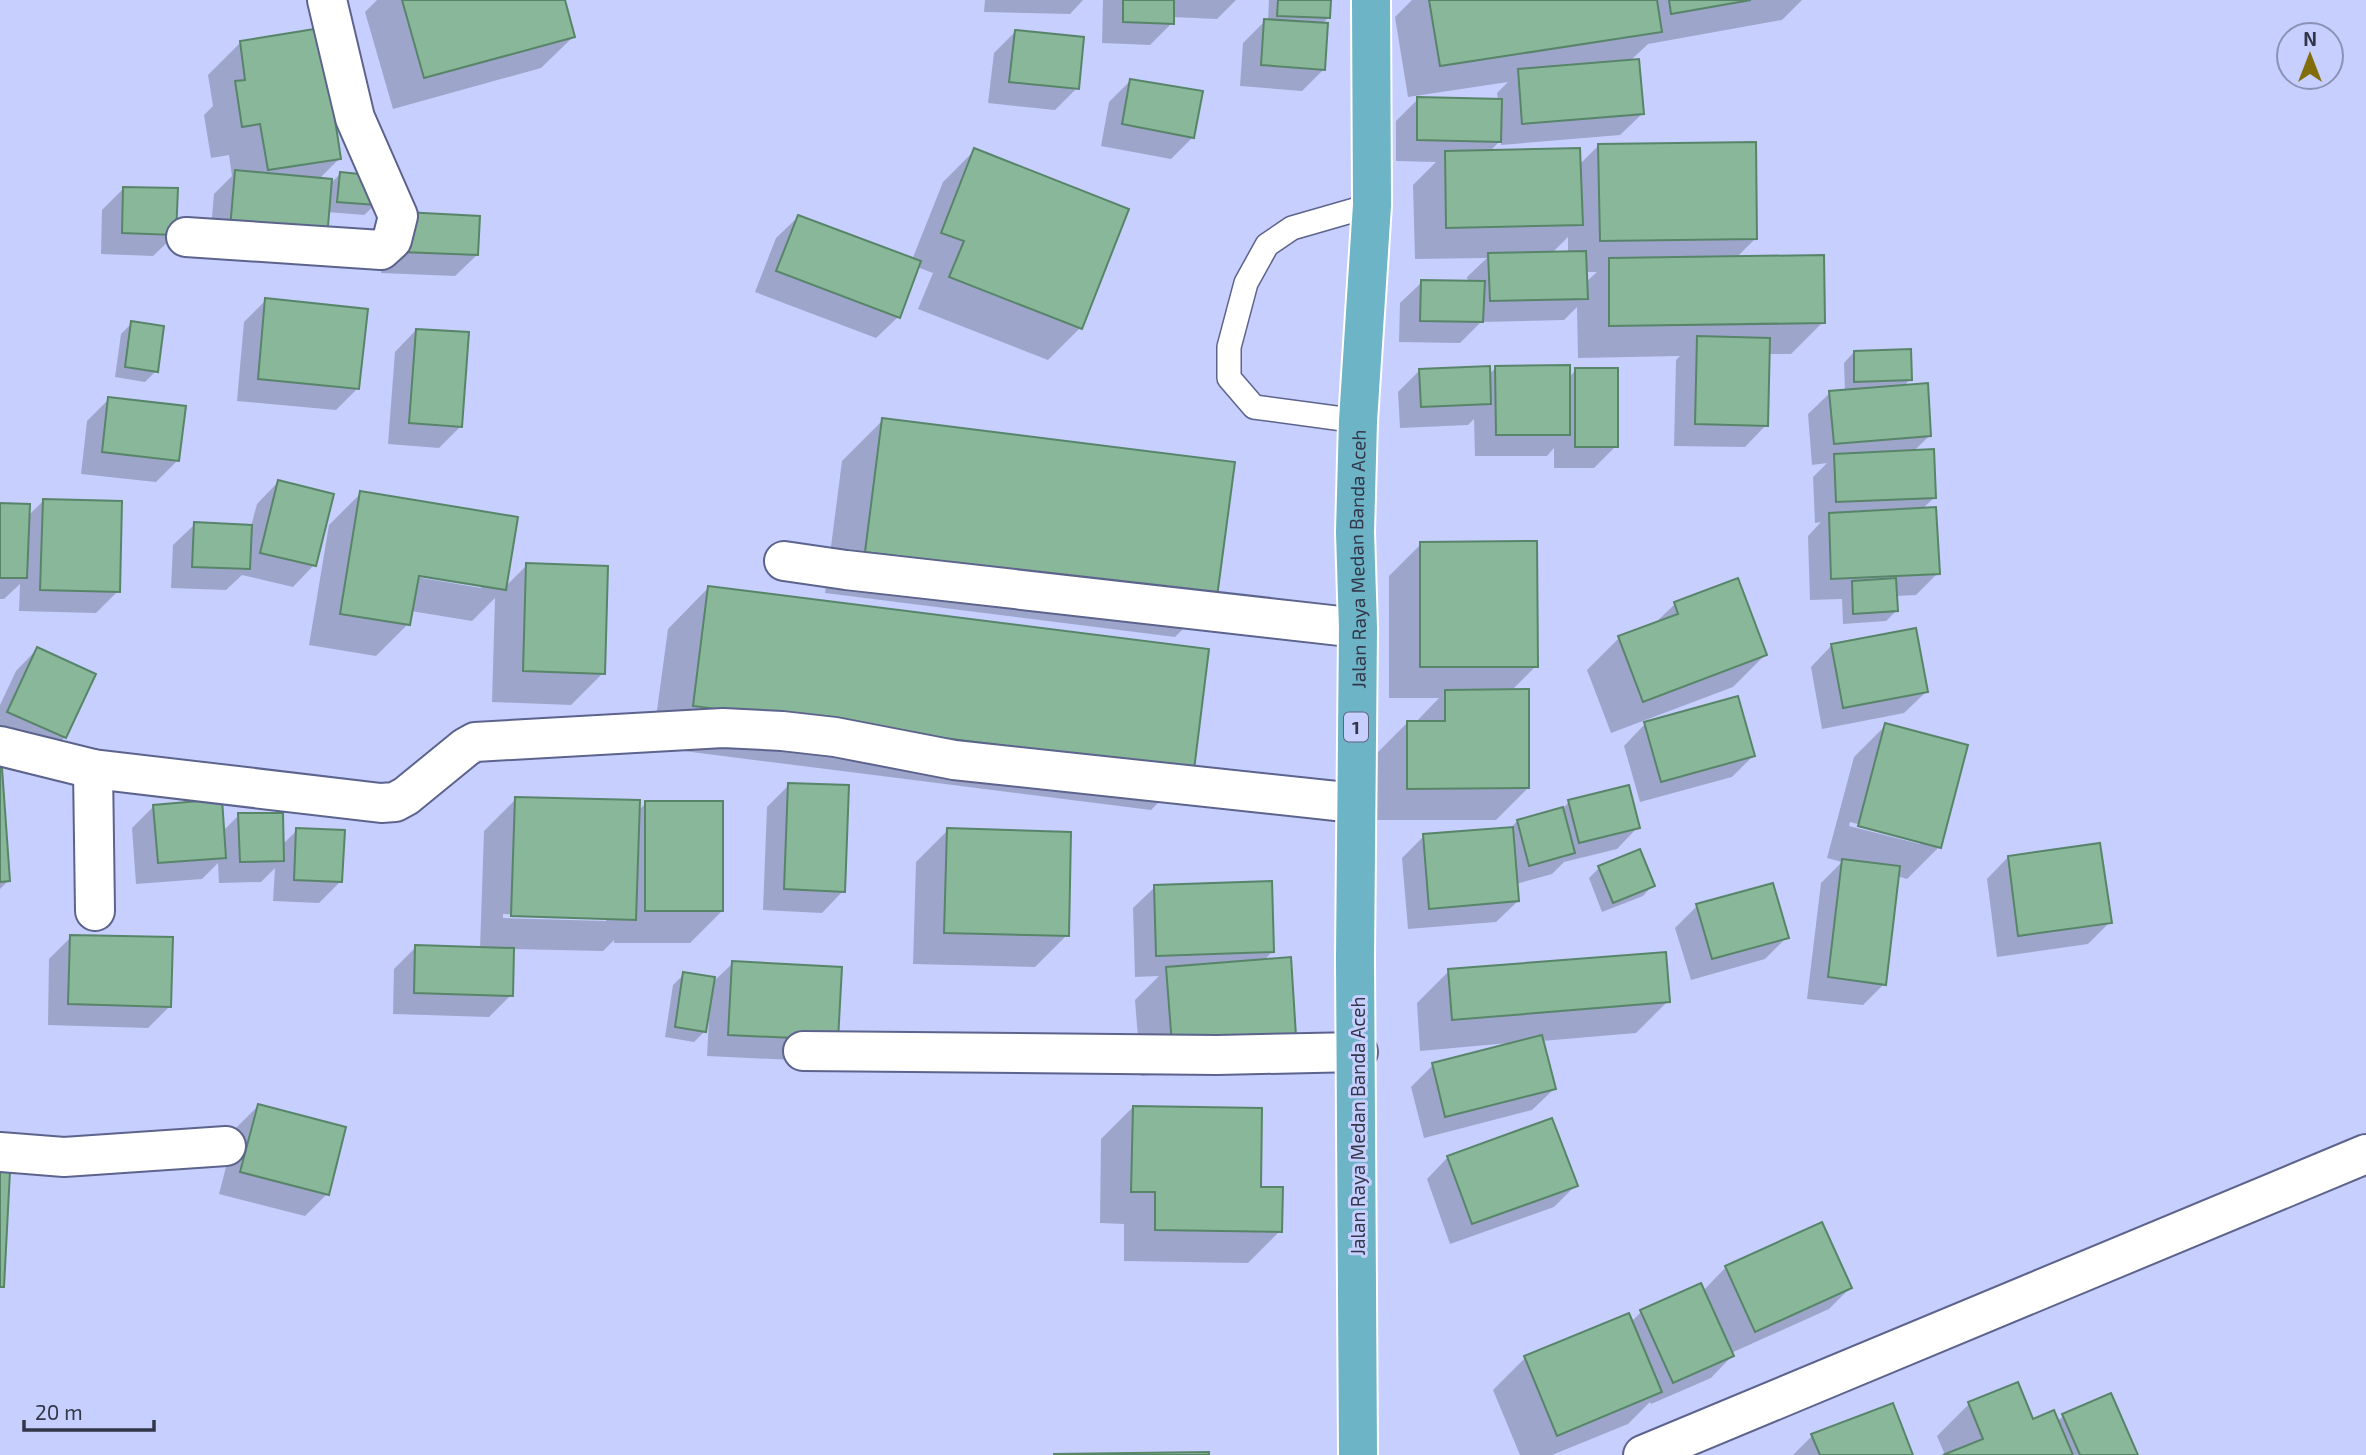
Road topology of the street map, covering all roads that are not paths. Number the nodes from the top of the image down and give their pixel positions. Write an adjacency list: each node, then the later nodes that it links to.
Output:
1 (327, 0): 4 (street)
2 (1371, 0): 3 (highway, Jalan Raya Medan Banda Aceh / 1)
3 (1372, 205): 5 (highway, Jalan Raya Medan Banda Aceh / 1); 5 (lane)
4 (186, 237)
5 (1358, 421): 7 (highway, Jalan Raya Medan Banda Aceh / 1)
6 (784, 561): 7 (street)
7 (1358, 628): 10 (highway, Jalan Raya Medan Banda Aceh / 1)
8 (0, 746): 9 (street)
9 (93, 769): 10 (street); 11 (street)
10 (1355, 803): 13 (highway, Jalan Raya Medan Banda Aceh / 1)
11 (95, 911)
12 (803, 1051): 13 (street)
13 (1358, 1052): 17 (highway, Jalan Raya Medan Banda Aceh / 1)
14 (226, 1146): 15 (street)
15 (0, 1152)
16 (2366, 1154): 18 (street)
17 (1358, 1455)
18 (1643, 1455)

